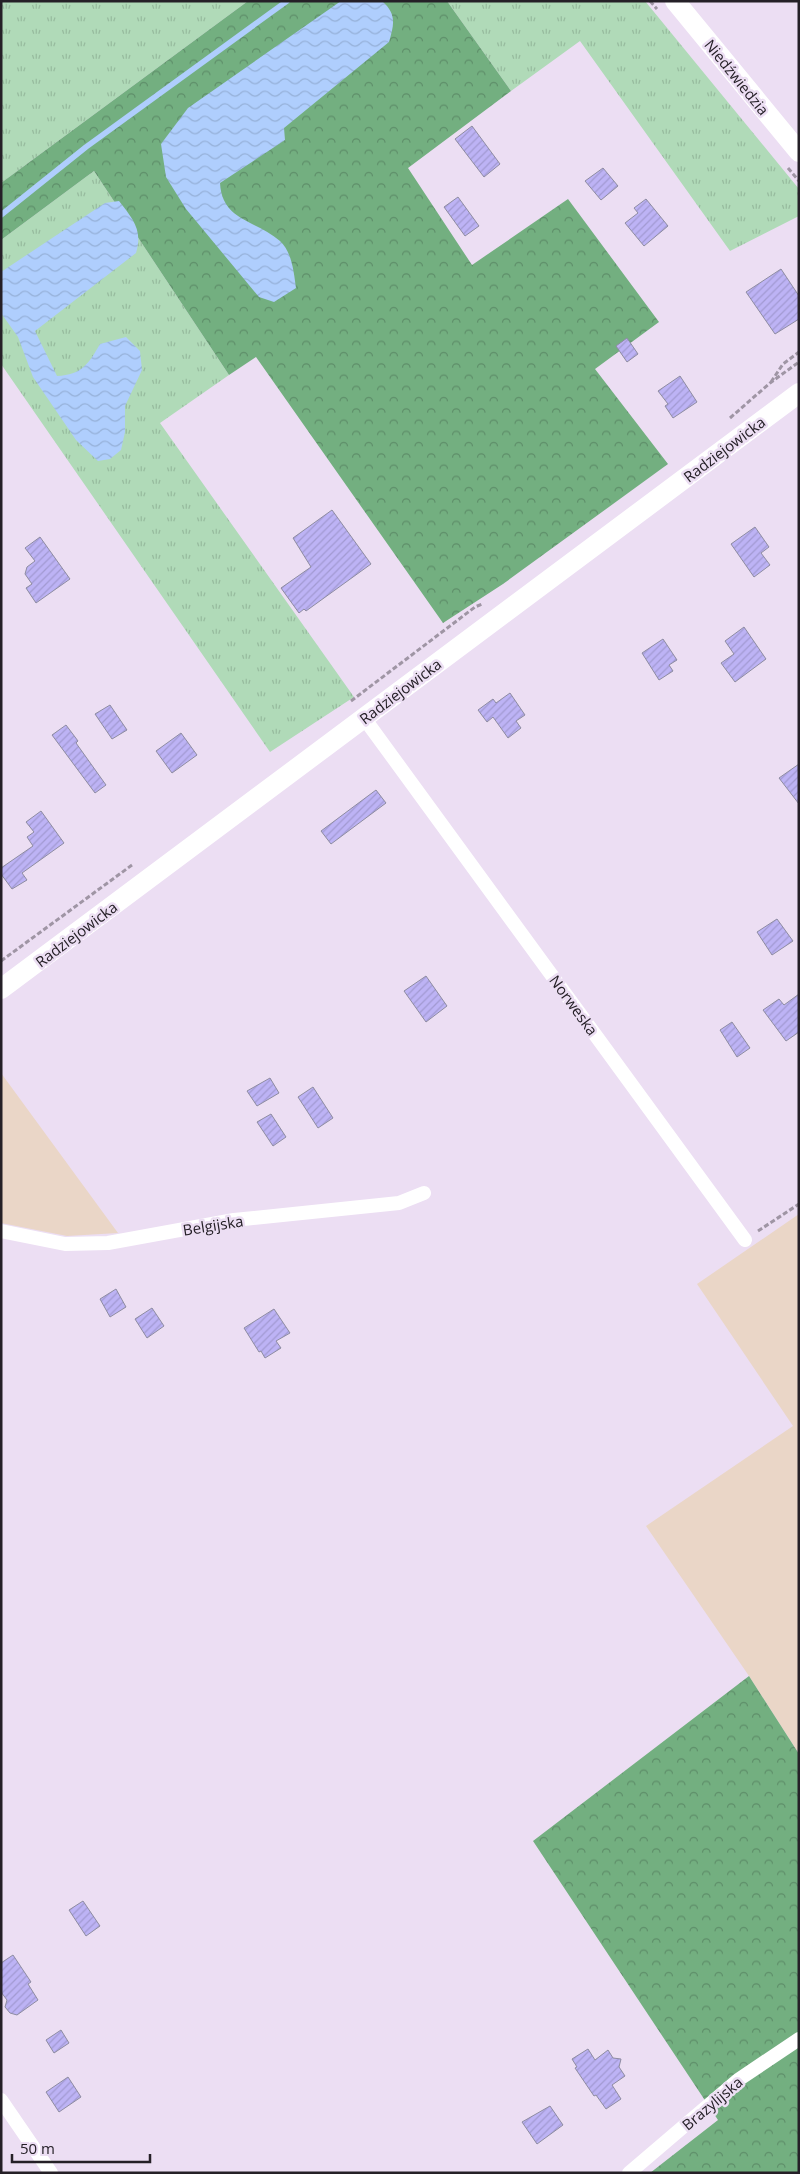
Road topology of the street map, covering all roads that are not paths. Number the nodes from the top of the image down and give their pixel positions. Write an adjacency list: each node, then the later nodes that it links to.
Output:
1 (676, 1): 2 (main road, Niedźwiedzia)
2 (799, 152)
3 (799, 393): 4 (main road, Radziejowicka)
4 (364, 718): 5 (main road, Radziejowicka); 8 (street, Norweska)
5 (1, 989)
6 (424, 1193): 7 (street, Belgijska)
7 (1, 1231)
8 (745, 1240)
9 (799, 2039): 12 (street, Brazylijska)
10 (1, 2100): 11 (street)
11 (51, 2173)
12 (629, 2173)

